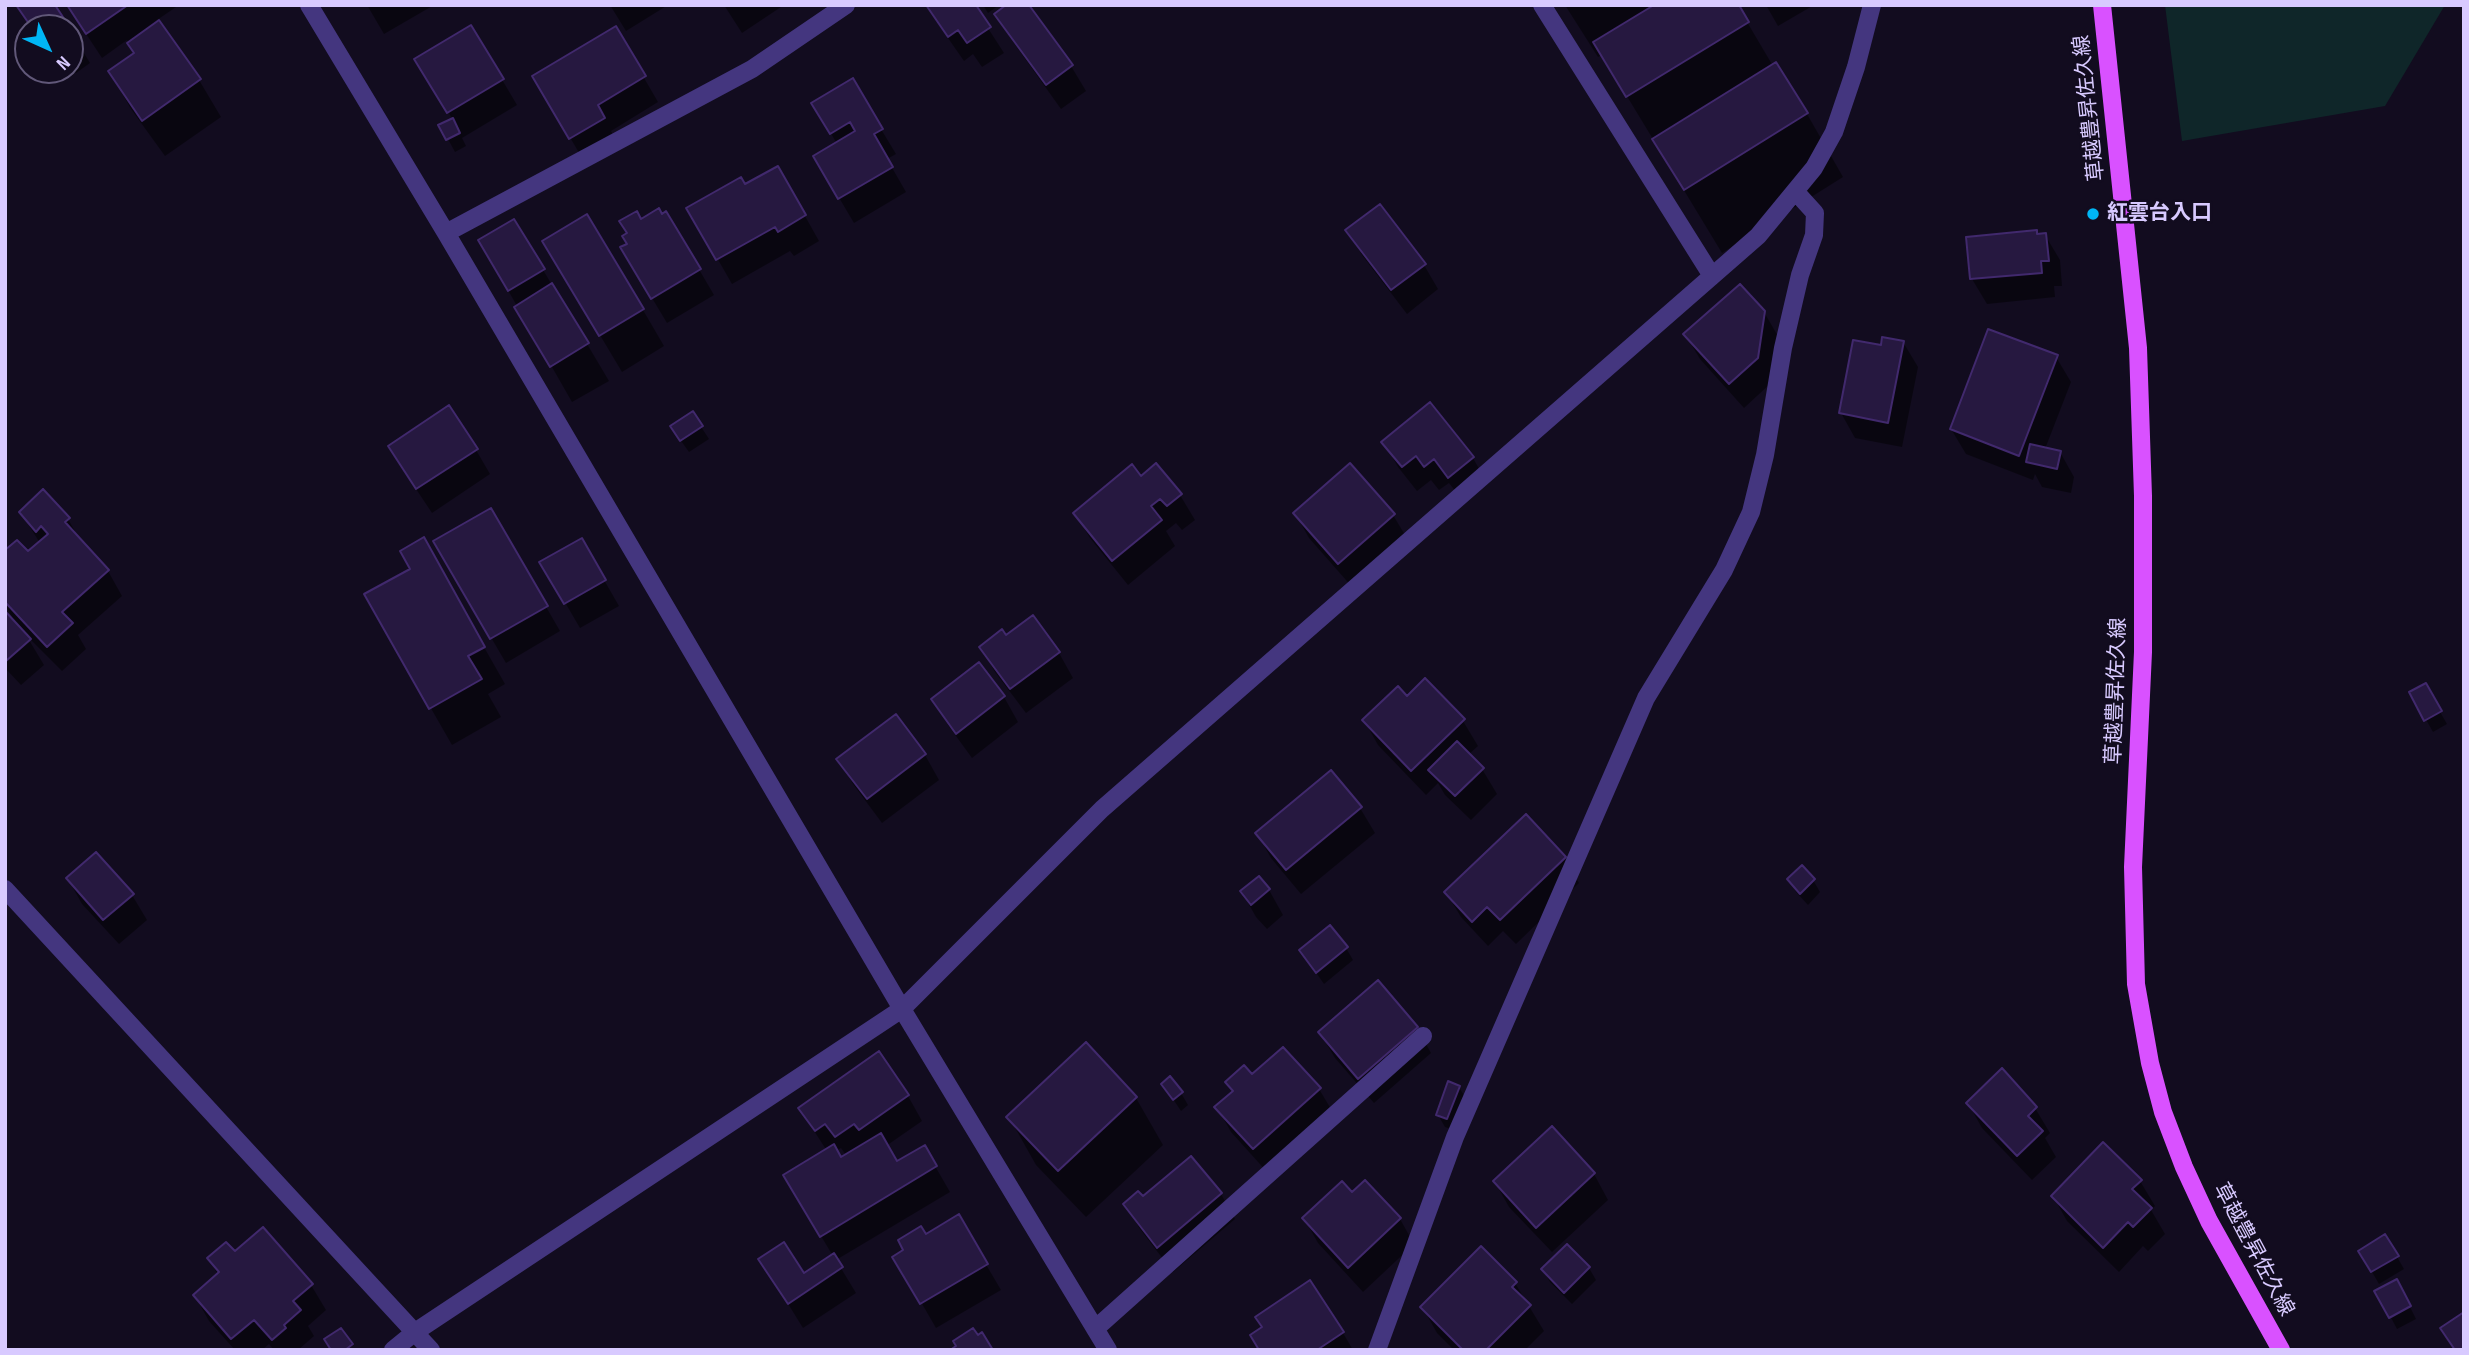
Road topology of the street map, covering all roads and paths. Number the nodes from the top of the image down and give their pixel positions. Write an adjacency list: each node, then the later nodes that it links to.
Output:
1 (309, 5): 7 (street)
2 (846, 5): 7 (street)
3 (1542, 5): 8 (street)
4 (1872, 5): 6 (street)
5 (2102, 5): 18 (main road, 草越豊昇佐久線)
6 (1795, 191): 8 (street); 17 (street)
7 (446, 233): 10 (street)
8 (1712, 276): 10 (street)
9 (5, 889): 13 (street)
10 (902, 1009): 12 (street); 13 (street)
11 (1423, 1036): 12 (street)
12 (1096, 1329): 16 (street)
13 (415, 1332): 14 (street); 15 (street)
14 (393, 1350)
15 (431, 1350)
16 (1108, 1350)
17 (1377, 1350)
18 (2281, 1350)

